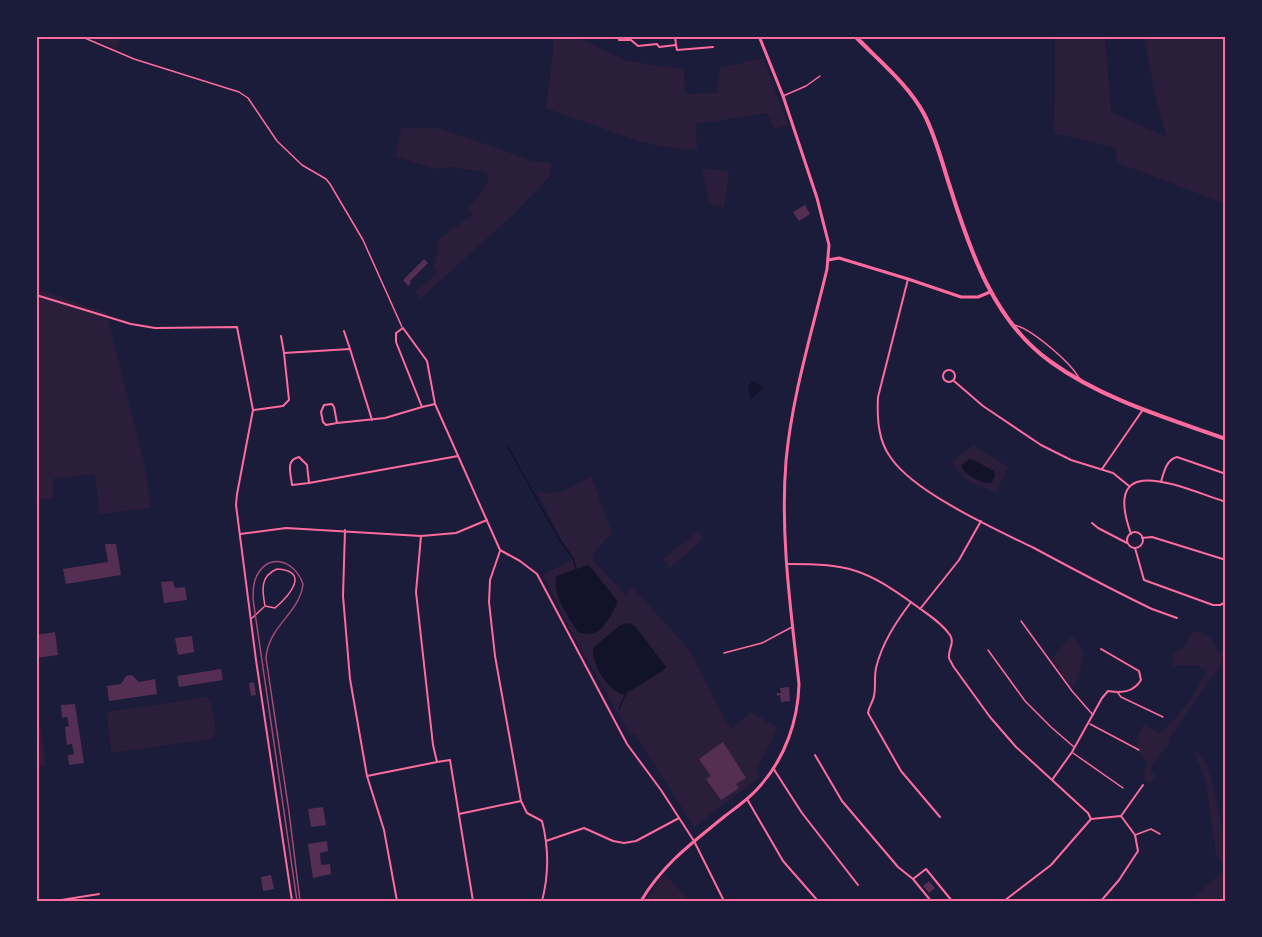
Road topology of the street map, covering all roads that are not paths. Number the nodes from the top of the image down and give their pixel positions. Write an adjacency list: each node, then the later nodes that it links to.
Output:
1 (80, 36): 15 (lane)
2 (619, 36): 6 (street)
3 (675, 36): 6 (street)
4 (759, 36): 9 (street)
5 (855, 36): 12 (main road)
6 (676, 45): 7 (street)
7 (713, 47)
8 (820, 76): 9 (lane)
9 (783, 96): 10 (street)
10 (828, 260): 11 (street); 48 (street)
11 (908, 279): 12 (street); 37 (street)
12 (990, 292): 14 (main road)
13 (36, 295): 25 (street)
14 (1013, 325): 20 (main road); 20 (lane)
15 (403, 328): 22 (street); 23 (street)
16 (344, 332): 18 (street)
17 (281, 336): 19 (street)
18 (350, 349): 19 (street); 26 (street)
19 (284, 353): 25 (street)
20 (1079, 379): 24 (main road)
21 (954, 381): 21 (street); 30 (street)
22 (435, 404): 23 (street); 29 (street)
23 (422, 407): 26 (street)
24 (1144, 408): 28 (main road); 30 (street)
25 (253, 410): 40 (street)
26 (372, 420): 27 (street)
27 (337, 423): 27 (street)
28 (1226, 439)
29 (458, 456): 33 (street); 36 (street)
30 (1101, 470): 34 (street)
31 (1226, 474): 32 (street)
32 (1161, 482): 34 (street); 35 (street)
33 (309, 483): 33 (street)
34 (1129, 486): 41 (street)
35 (1226, 502)
36 (487, 520): 42 (street); 46 (street)
37 (981, 521): 52 (street); 53 (street)
38 (1092, 523): 44 (street)
39 (345, 530): 40 (street); 42 (street); 70 (street)
40 (240, 534): 54 (street)
41 (1131, 534): 43 (street); 44 (street)
42 (421, 536): 68 (street)
43 (1142, 538): 45 (street); 47 (street)
44 (1127, 543): 45 (street)
45 (1135, 548): 50 (street)
46 (500, 550): 75 (street); 79 (street)
47 (1226, 560)
48 (788, 564): 49 (street); 56 (street)
49 (911, 602): 52 (street); 78 (street)
50 (1226, 602)
51 (265, 606): 51 (lane); 54 (lane)
52 (920, 609): 71 (street)
53 (1177, 618)
54 (251, 619): 89 (street)
55 (1021, 621): 61 (lane)
56 (792, 626): 59 (lane); 69 (street)
57 (988, 650): 64 (lane)
58 (1101, 650): 60 (street)
59 (723, 653)
60 (1118, 693): 61 (street); 62 (lane)
61 (1093, 716): 63 (street)
62 (1163, 717)
63 (1089, 723): 64 (street); 65 (lane)
64 (1075, 748): 66 (street)
65 (1139, 750)
66 (1072, 752): 71 (street); 73 (lane)
67 (815, 756): 85 (street)
68 (438, 762): 70 (street); 76 (street)
69 (773, 768): 74 (street); 86 (street)
70 (367, 776): 90 (street)
71 (1052, 780): 80 (street)
72 (1143, 784): 77 (street)
73 (1123, 788)
74 (747, 799): 84 (street); 95 (street)
75 (521, 801): 76 (street); 83 (street)
76 (459, 814): 91 (street)
77 (1121, 816): 80 (street); 82 (street)
78 (940, 817)
79 (679, 818): 83 (street); 84 (street)
80 (1090, 819): 98 (street)
81 (1160, 834): 82 (lane)
82 (1135, 835): 99 (street)
83 (546, 841): 92 (street)
84 (694, 842): 93 (street); 94 (street)
85 (913, 879): 96 (street); 97 (street)
86 (858, 885)
87 (99, 894): 88 (street)
88 (55, 901)
89 (292, 901)
90 (397, 901)
91 (473, 901)
92 (542, 901)
93 (641, 901)
94 (724, 901)
95 (818, 901)
96 (932, 901)
97 (952, 901)
98 (1004, 901)
99 (1101, 901)

